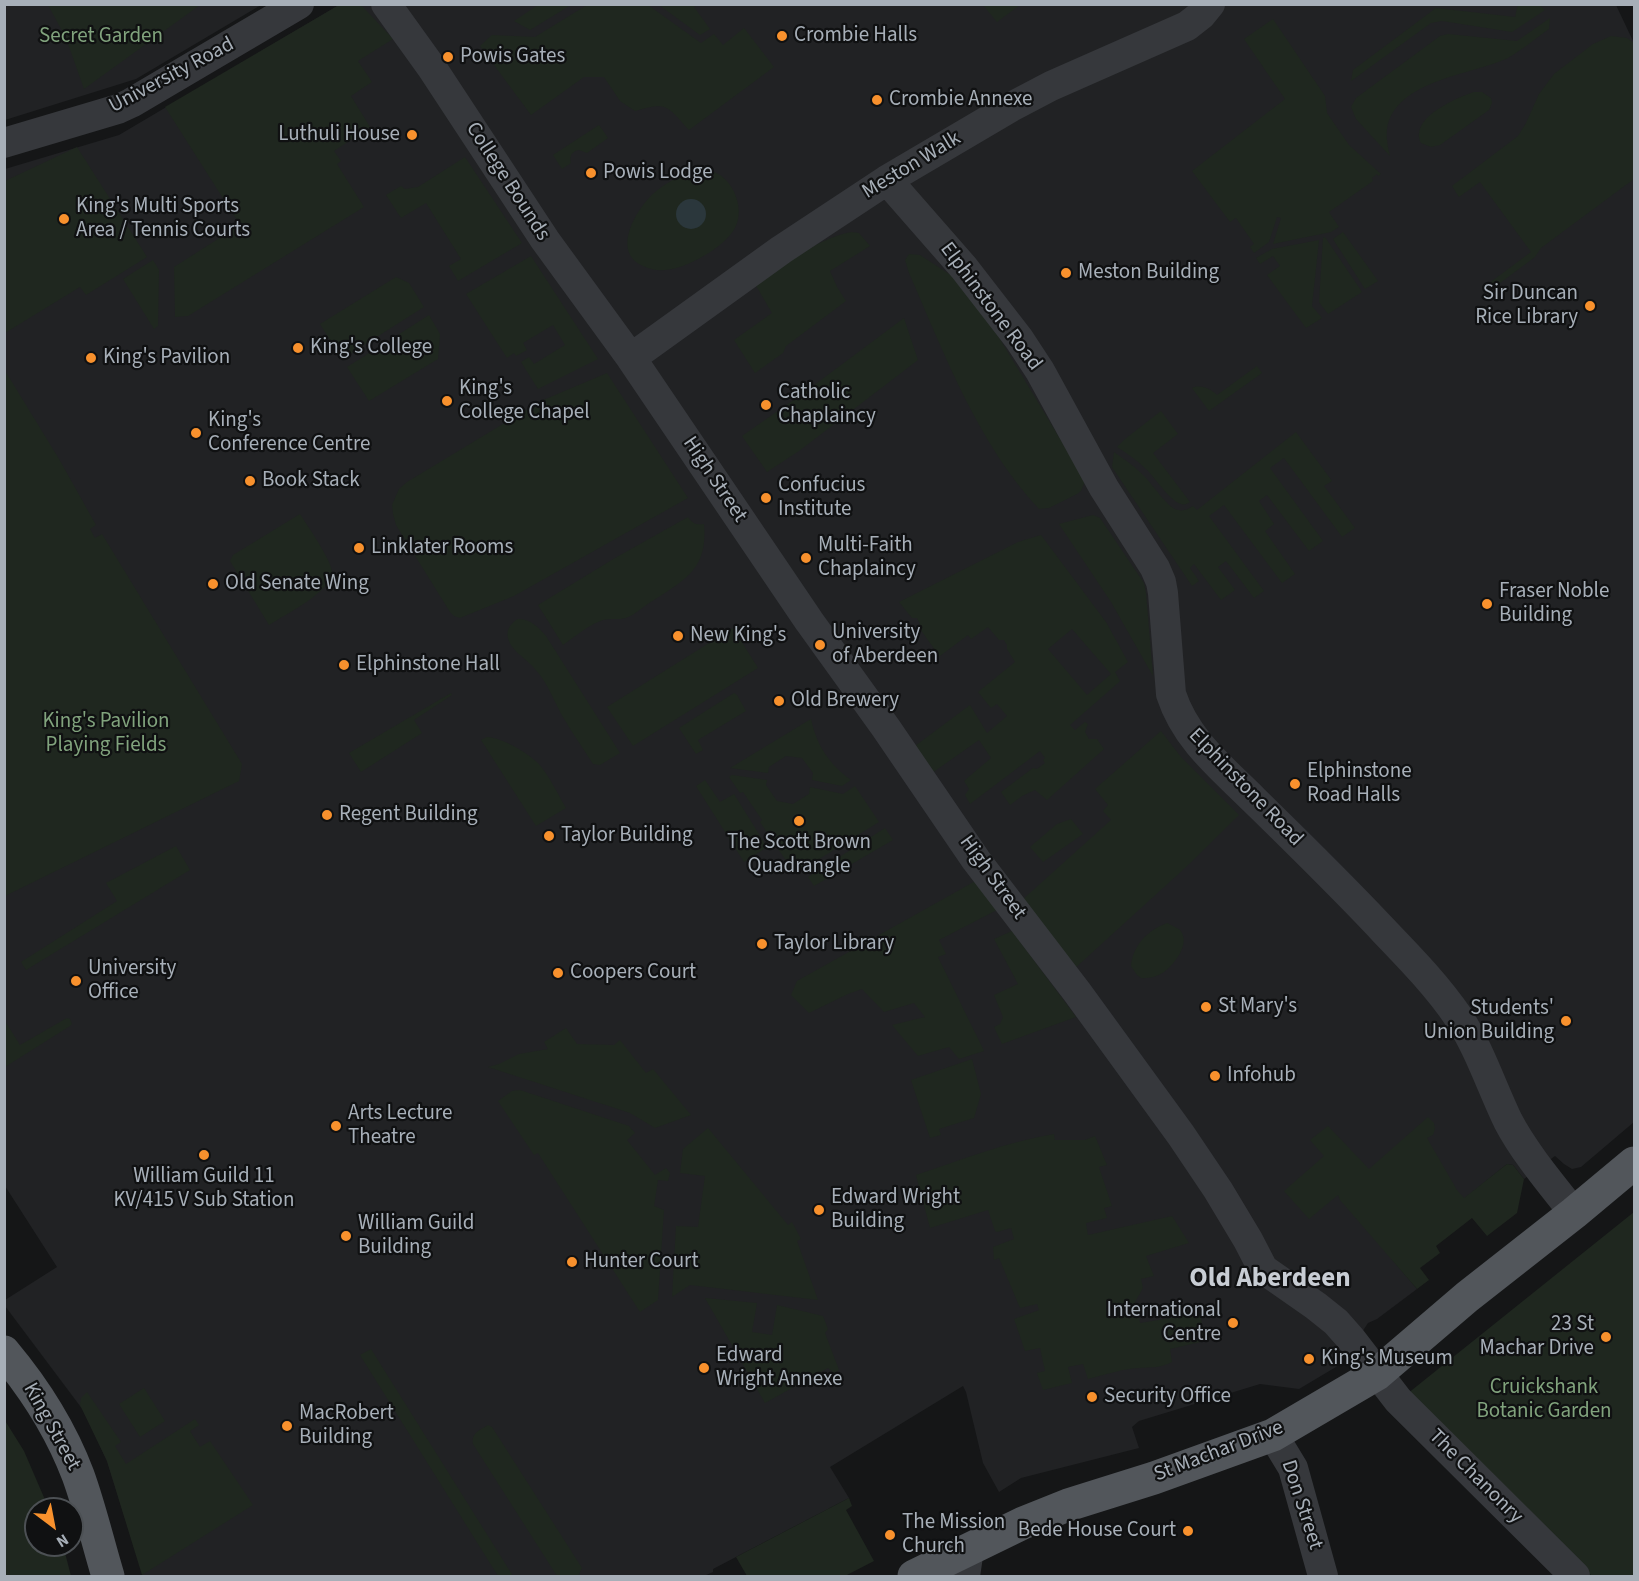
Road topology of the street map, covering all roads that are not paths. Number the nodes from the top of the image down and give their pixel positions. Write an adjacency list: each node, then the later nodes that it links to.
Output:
1 (299, 4): 4 (street, University Road)
2 (387, 4): 6 (street, College Bounds)
3 (1210, 4): 5 (street, Meston Walk)
4 (4, 143)
5 (888, 180): 6 (street, Meston Walk); 8 (street, Elphinstone Road)
6 (631, 358): 10 (street, High Street)
7 (1635, 1163): 8 (main road, St Machar Drive)
8 (1574, 1213): 10 (main road, St Machar Drive)
9 (4, 1352): 13 (main road, King Street)
10 (1377, 1374): 11 (main road, St Machar Drive); 16 (street, The Chanonry)
11 (1273, 1435): 12 (main road, St Machar Drive); 15 (street, Don Street)
12 (967, 1563): 14 (main road, St Machar Drive)
13 (108, 1576)
14 (914, 1576)
15 (1323, 1576)
16 (1575, 1576)

